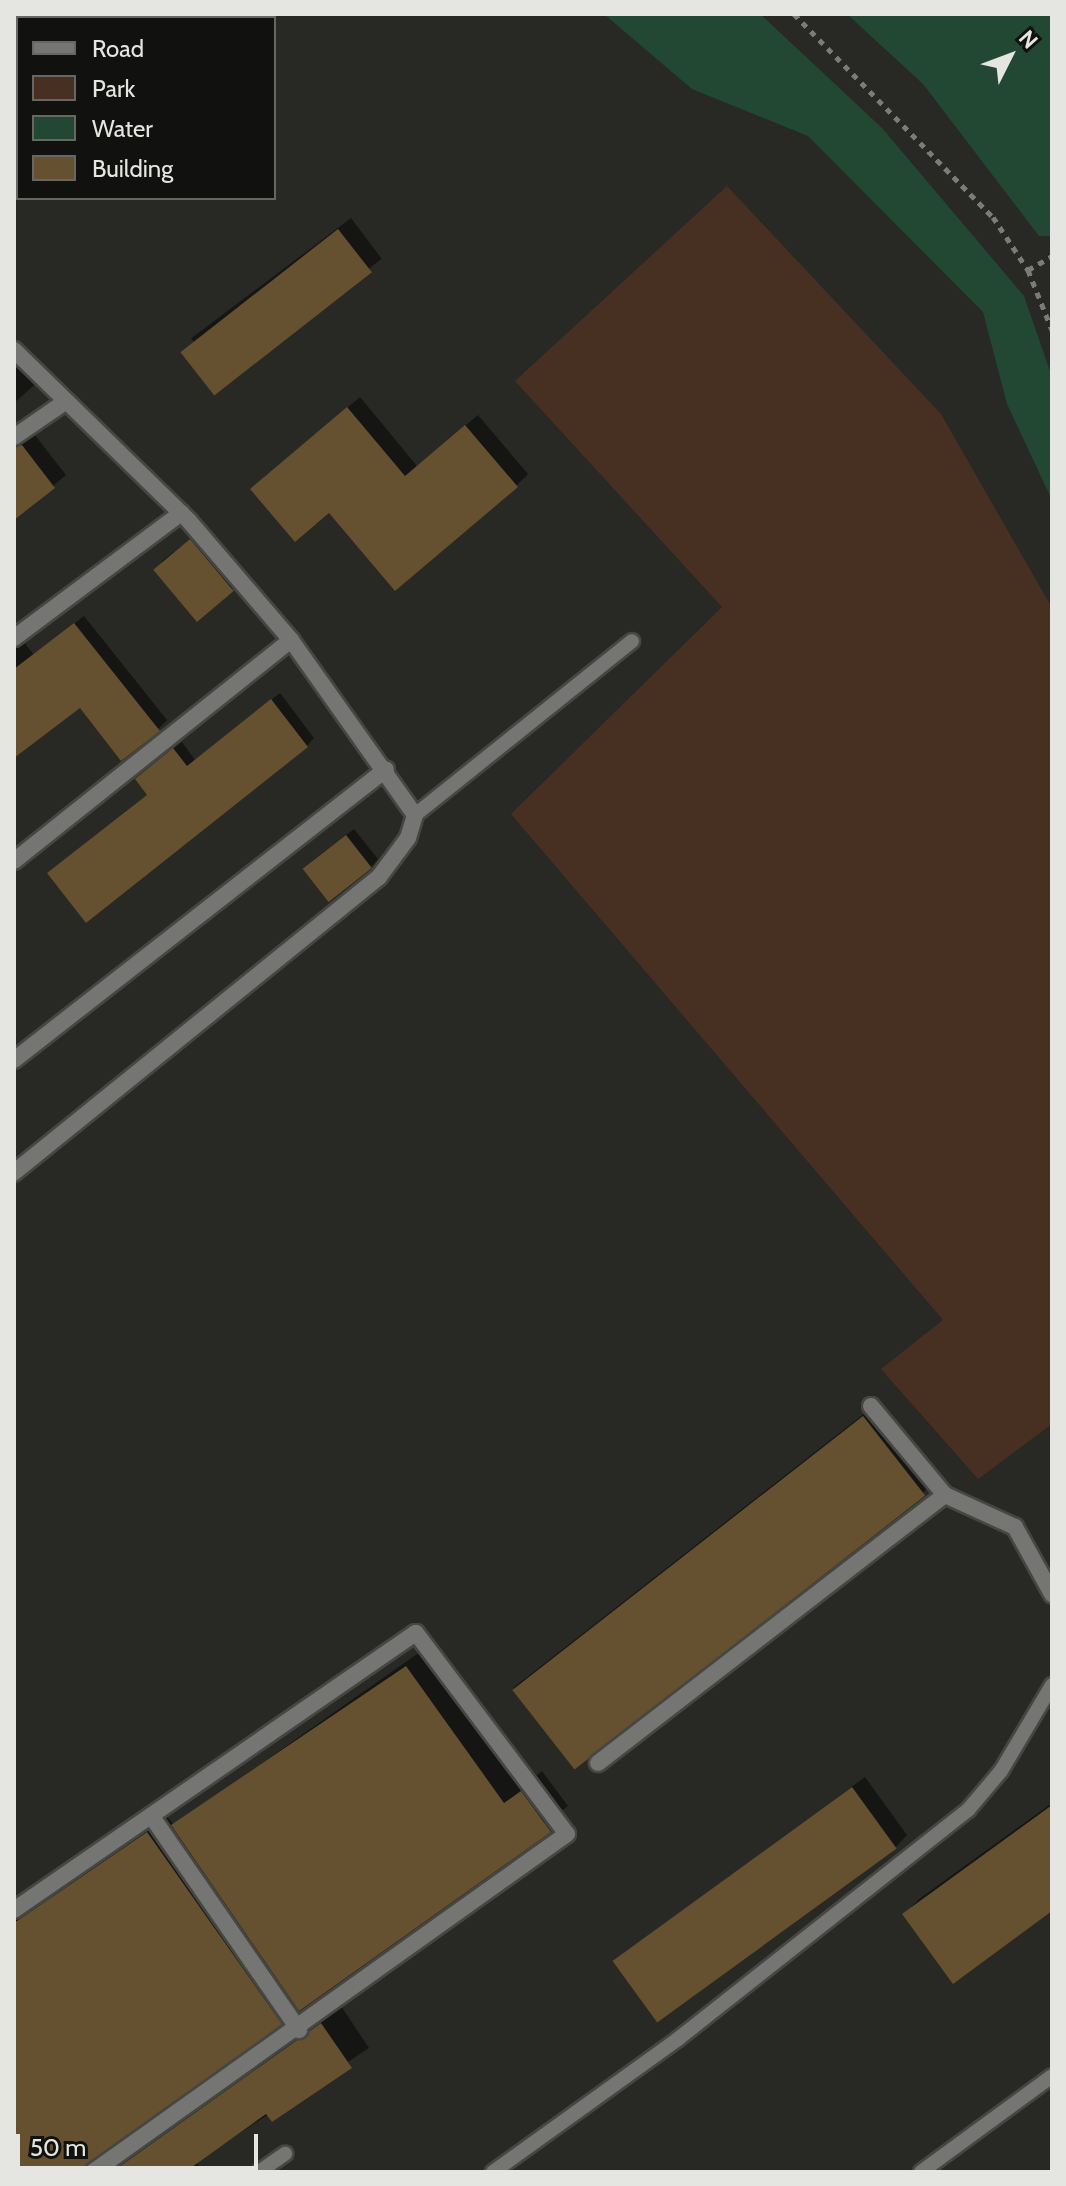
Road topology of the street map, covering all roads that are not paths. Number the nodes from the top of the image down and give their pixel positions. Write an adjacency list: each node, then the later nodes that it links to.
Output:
1 (14, 350): 2 (street)
2 (65, 402): 3 (street); 4 (street)
3 (14, 437)
4 (181, 513): 5 (street); 6 (street)
5 (14, 638)
6 (291, 640): 8 (street); 10 (street)
7 (632, 641): 9 (lane)
8 (386, 769): 9 (street); 11 (street)
9 (415, 815): 12 (street)
10 (14, 861)
11 (14, 1060)
12 (14, 1173)
13 (871, 1406): 14 (street)
14 (945, 1495): 15 (street); 17 (street)
15 (1052, 1594)
16 (1052, 1685): 25 (lane)
17 (598, 1763)
18 (152, 1817): 19 (street); 20 (street); 20 (street)
19 (14, 1910)
20 (299, 2030): 23 (street)
21 (1052, 2076): 26 (lane)
22 (285, 2154): 24 (lane)
23 (93, 2172)
24 (259, 2172)
25 (493, 2172)
26 (921, 2172)

